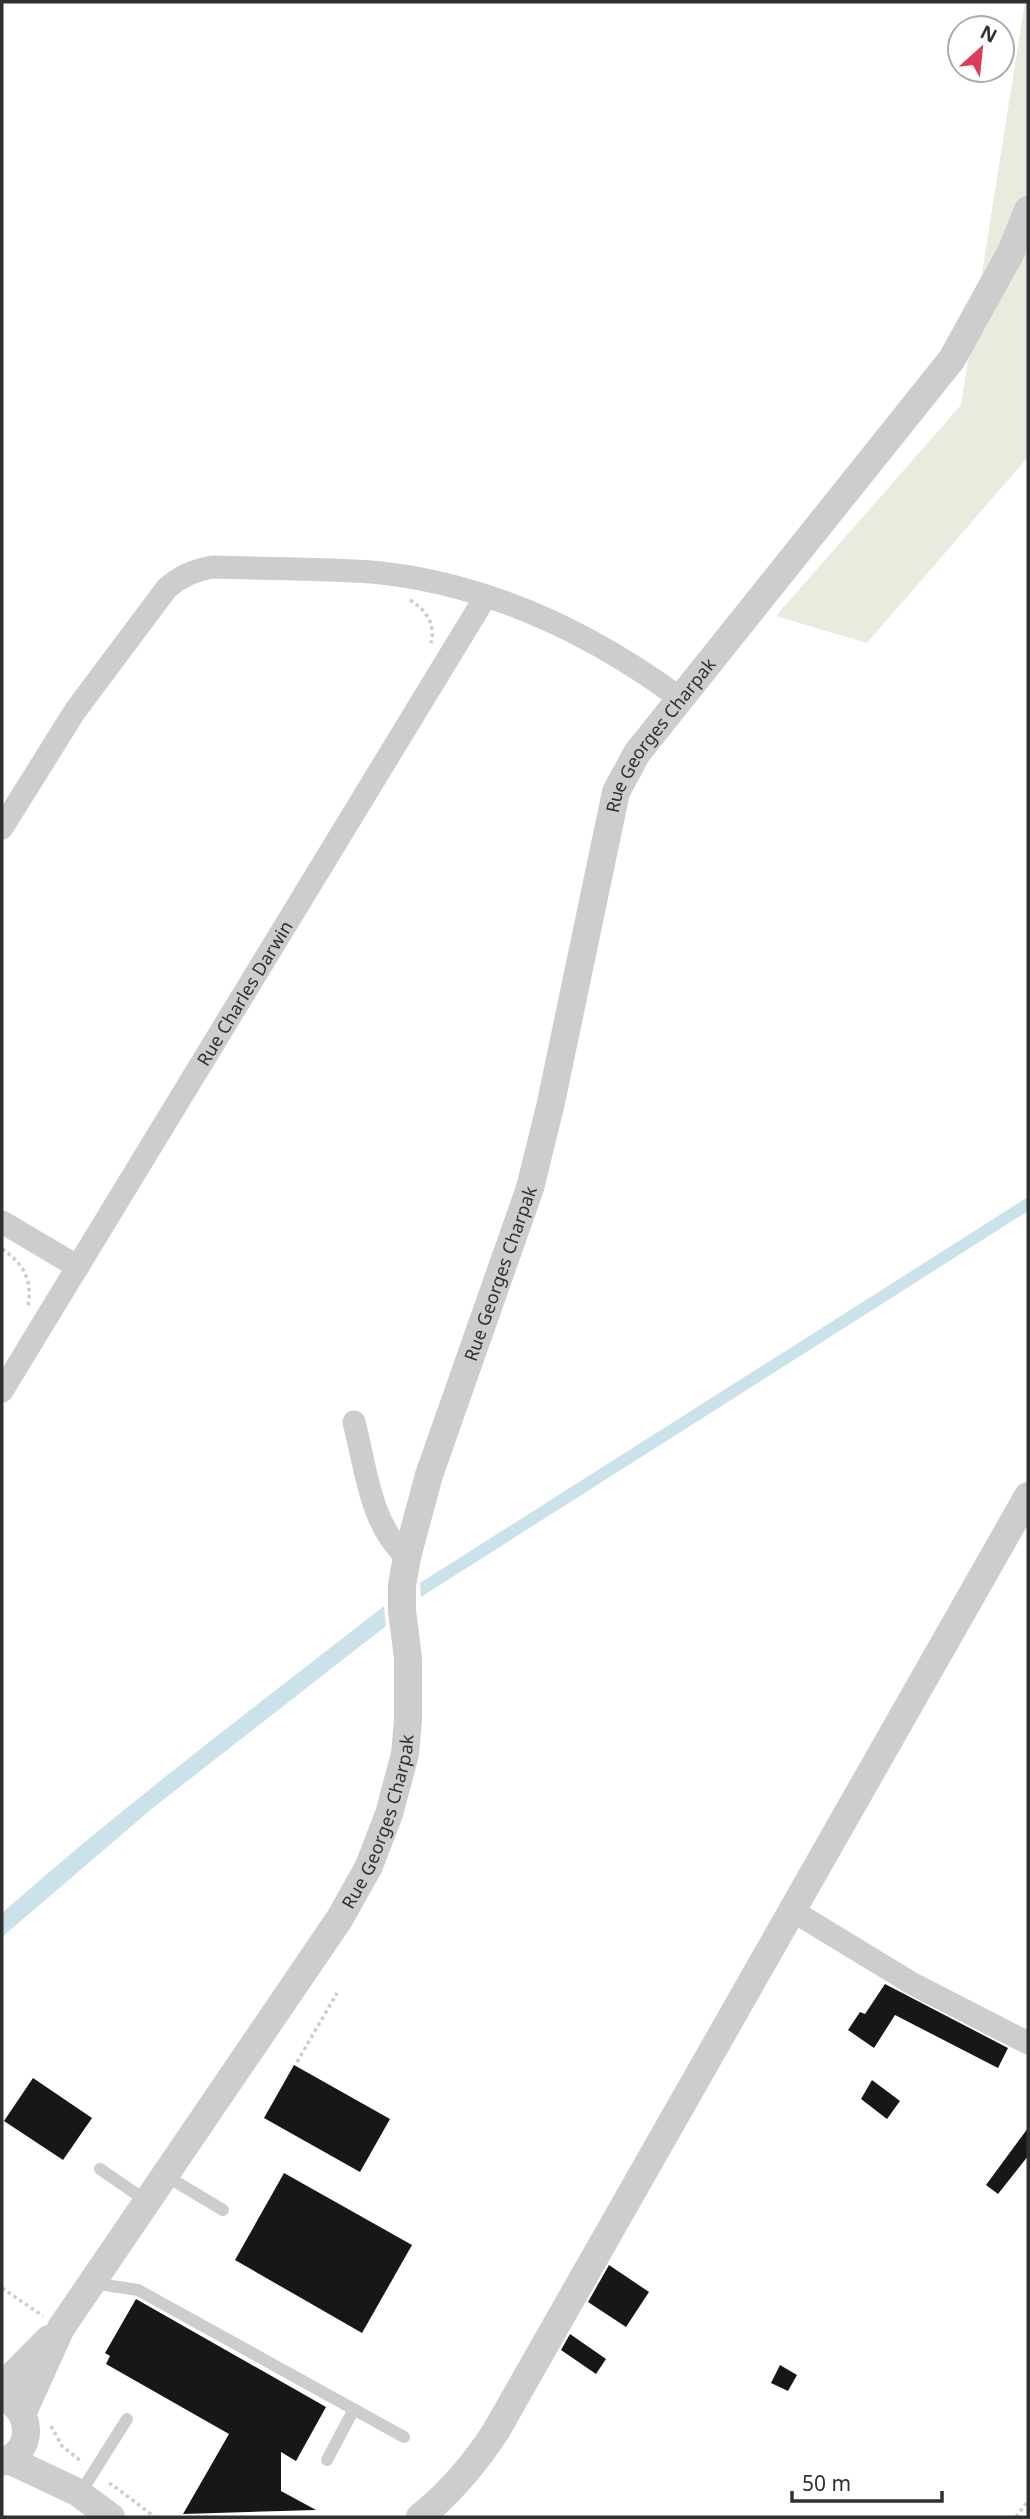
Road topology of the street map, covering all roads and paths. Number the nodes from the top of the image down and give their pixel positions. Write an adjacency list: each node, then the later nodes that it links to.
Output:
1 (1028, 210): 5 (street, Rue Georges Charpak)
2 (486, 596): 5 (street); 6 (street); 9 (street, Rue Charles Darwin)
3 (409, 599): 4 (path)
4 (421, 601)
5 (681, 699): 14 (street, Rue Georges Charpak)
6 (2, 828)
7 (2, 1222): 9 (street)
8 (2, 1249): 10 (path)
9 (78, 1267): 11 (street, Rue Charles Darwin)
10 (27, 1309)
11 (2, 1391)
12 (354, 1422): 14 (street)
13 (1028, 1496): 15 (street)
14 (407, 1557): 20 (street, Rue Georges Charpak)
15 (793, 1910): 17 (street); 36 (street)
16 (337, 1993): 18 (path)
17 (1028, 2043)
18 (298, 2062)
19 (100, 2169): 21 (lane)
20 (166, 2176): 21 (street, Rue Georges Charpak); 22 (lane)
21 (148, 2202): 23 (street, Rue Georges Charpak)
22 (223, 2210)
23 (93, 2283): 25 (street, Rue Georges Charpak); 27 (lane)
24 (2, 2288): 25 (path)
25 (55, 2323): 26 (street, Rue Georges Charpak); 28 (street, Rue Georges Charpak)
26 (2, 2386)
27 (354, 2409): 30 (lane); 31 (lane)
28 (17, 2414): 32 (street, Rue Georges Charpak); 33 (street)
29 (127, 2419): 33 (lane)
30 (404, 2437)
31 (327, 2460)
32 (5, 2461): 33 (street)
33 (77, 2492): 35 (street)
34 (1028, 2501): 37 (path)
35 (111, 2517)
36 (420, 2517)
37 (1016, 2517)

